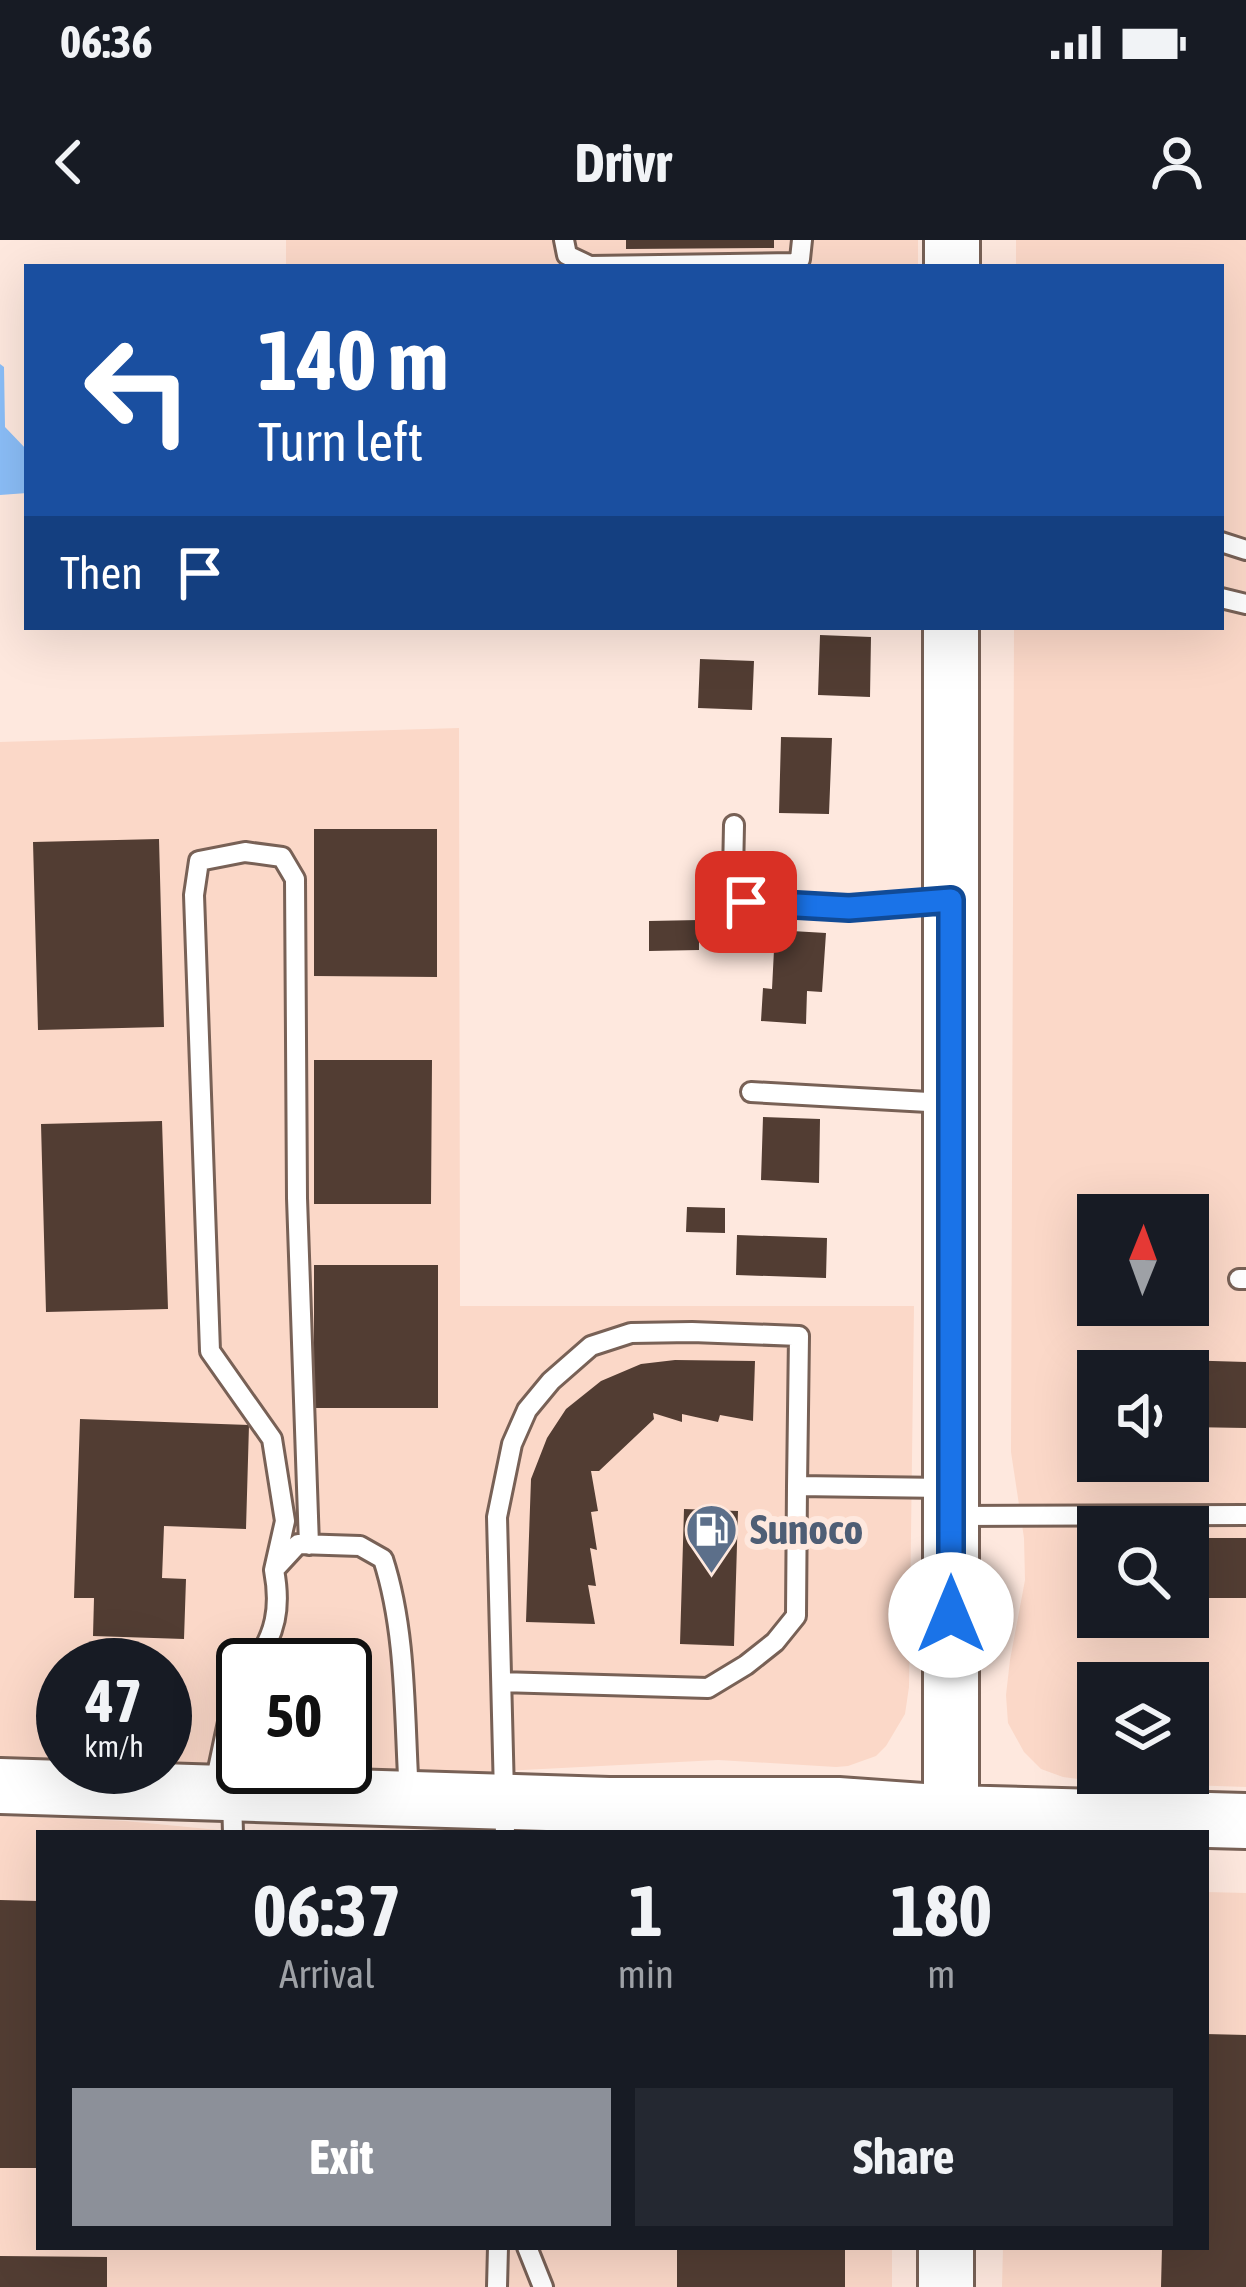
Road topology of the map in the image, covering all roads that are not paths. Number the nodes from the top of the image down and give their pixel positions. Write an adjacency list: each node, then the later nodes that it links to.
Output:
1 (564, 240): 3 (lane)
2 (802, 240): 4 (lane)
3 (586, 264)
4 (726, 264)
5 (951, 630): 7 (street)
6 (734, 825): 7 (lane)
7 (951, 900): 9 (street)
8 (751, 1092): 9 (lane)
9 (951, 1103): 13 (street)
10 (272, 1439): 11 (lane); 11 (lane); 16 (lane)
11 (306, 1440): 15 (lane)
12 (797, 1486): 13 (lane); 18 (lane); 18 (lane)
13 (950, 1502): 14 (lane); 24 (street)
14 (1246, 1515)
15 (309, 1545): 16 (lane); 20 (lane)
16 (274, 1570): 17 (lane)
17 (271, 1638)
18 (503, 1682): 22 (lane)
19 (0, 1786): 21 (street)
20 (409, 1799): 21 (street); 22 (street)
21 (226, 1806)
22 (505, 1818): 24 (street)
23 (1246, 1821): 24 (street)
24 (951, 1823)
25 (498, 2250): 28 (lane)
26 (528, 2250): 29 (lane)
27 (946, 2250): 30 (street)
28 (497, 2287)
29 (543, 2287)
30 (946, 2287)

